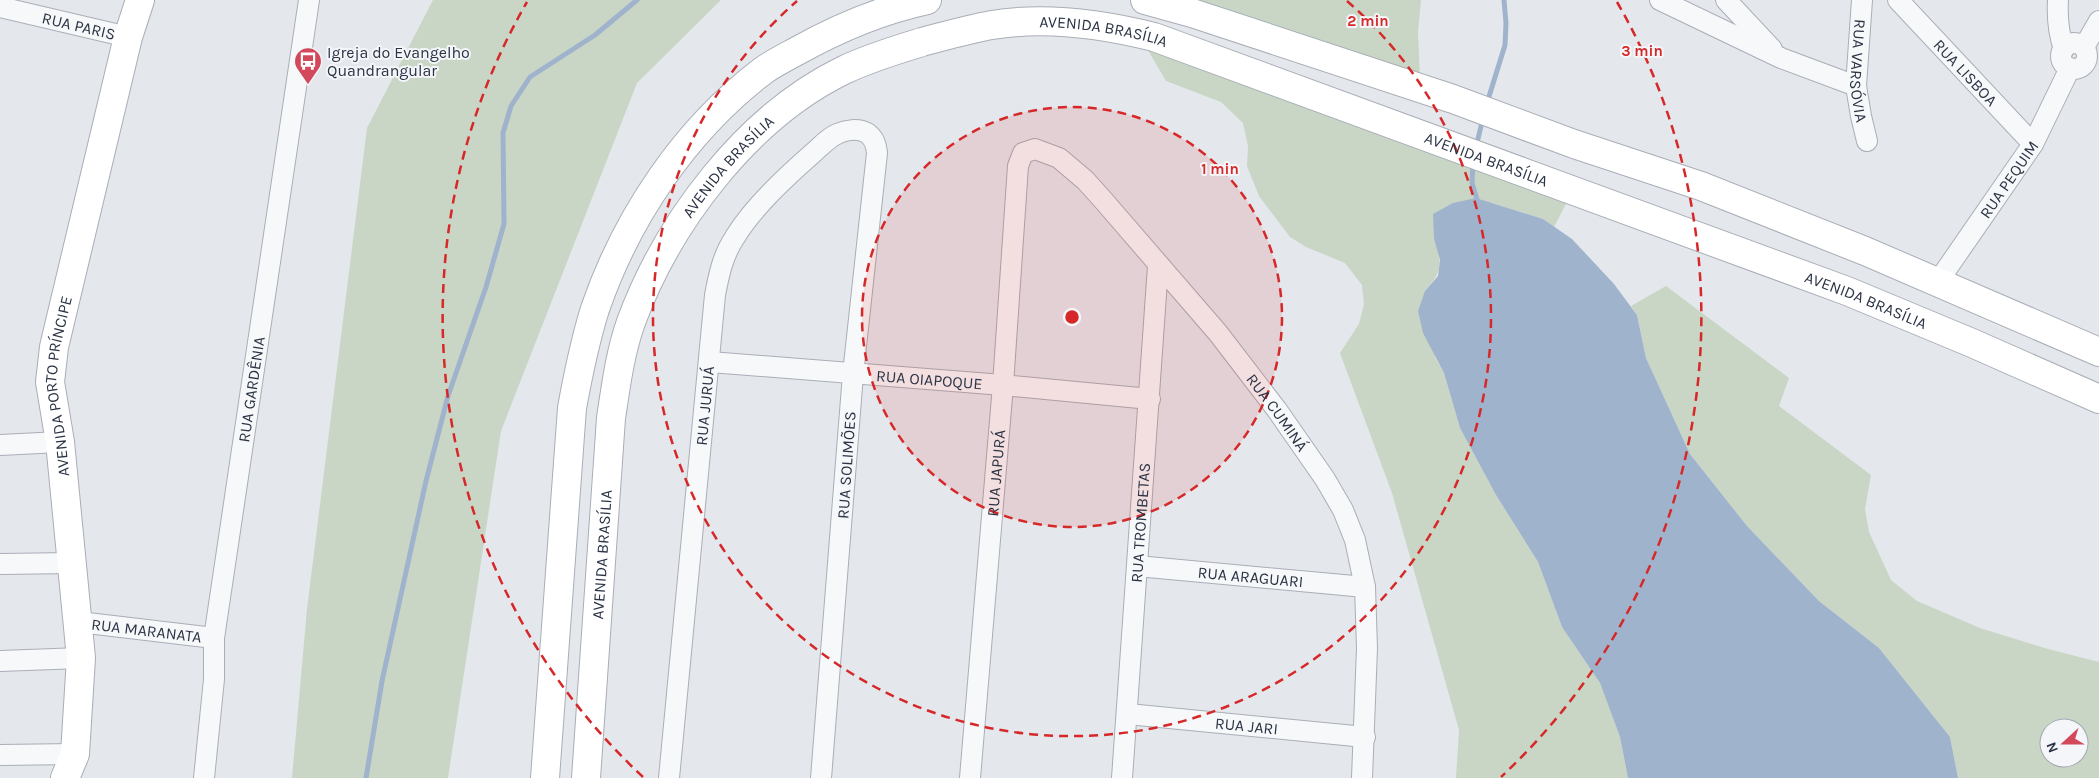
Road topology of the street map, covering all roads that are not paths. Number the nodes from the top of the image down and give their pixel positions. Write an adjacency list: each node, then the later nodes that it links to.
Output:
1 (140, 0): 12 (street, AVENIDA PORTO PRÍNCIPE)
2 (309, 0): 35 (street, RUA GARDÊNIA)
3 (927, 0): 43 (street)
4 (1145, 0): 21 (street)
5 (1660, 0): 13 (street)
6 (1726, 0): 13 (street)
7 (1862, 0): 15 (street, RUA VARSÓVIA)
8 (1898, 0): 17 (street, RUA LISBOA)
9 (2058, 0): 14 (street)
10 (0, 7): 12 (street, RUA PARIS)
11 (2099, 21): 14 (street, RUA PEQUIM)
12 (128, 37): 28 (street, AVENIDA PORTO PRÍNCIPE)
13 (1781, 58): 15 (street)
14 (2084, 62): 17 (street, RUA PEQUIM)
15 (1856, 86): 16 (street, RUA VARSÓVIA)
16 (1867, 141)
17 (2033, 144): 21 (street, RUA PEQUIM)
18 (877, 153): 23 (street, RUA JURUÁ); 24 (street, RUA SOLIMÕES)
19 (1018, 166): 20 (street, RUA CUMINÁ); 25 (street, RUA JAPURÁ)
20 (1158, 266): 26 (street, RUA TROMBETAS); 33 (street, RUA CUMINÁ)
21 (1937, 283): 22 (street)
22 (2099, 352)
23 (710, 362): 24 (street, RUA OIAPOQUE); 45 (street, RUA JURUÁ)
24 (853, 374): 25 (street, RUA OIAPOQUE); 46 (street, RUA SOLIMÕES)
25 (1003, 385): 26 (street, RUA OIAPOQUE); 47 (street, RUA JAPURÁ)
26 (1150, 399): 32 (street, RUA TROMBETAS)
27 (2099, 400): 44 (street, AVENIDA BRASÍLIA)
28 (60, 442): 29 (street); 30 (street, AVENIDA PORTO PRÍNCIPE)
29 (0, 445)
30 (73, 563): 31 (street); 34 (street, AVENIDA PORTO PRÍNCIPE)
31 (0, 564)
32 (1137, 566): 33 (street, RUA ARAGUARI); 38 (street, RUA TROMBETAS)
33 (1365, 587): 39 (street, RUA CUMINÁ)
34 (79, 622): 35 (street, RUA MARANATA); 36 (street, AVENIDA PORTO PRÍNCIPE)
35 (214, 638): 42 (street, RUA GARDÊNIA)
36 (81, 658): 37 (street); 41 (street, AVENIDA PORTO PRÍNCIPE)
37 (0, 661)
38 (1128, 714): 39 (street, RUA JARI); 48 (street, RUA TROMBETAS)
39 (1365, 737): 49 (street, RUA CUMINÁ)
40 (0, 756): 41 (street)
41 (70, 766)
42 (204, 778)
43 (545, 778)
44 (586, 778)
45 (669, 778)
46 (821, 778)
47 (970, 778)
48 (1122, 778)
49 (1362, 778)

